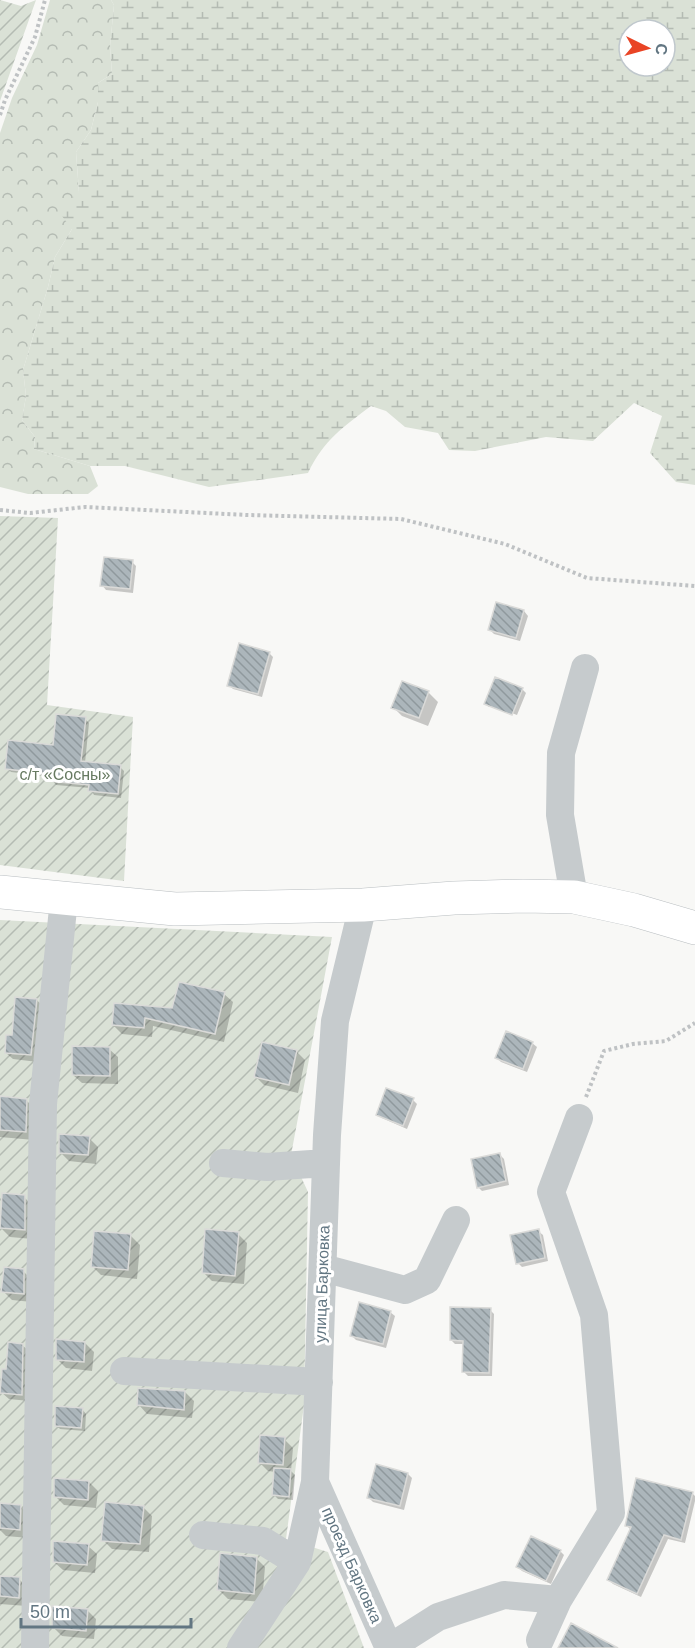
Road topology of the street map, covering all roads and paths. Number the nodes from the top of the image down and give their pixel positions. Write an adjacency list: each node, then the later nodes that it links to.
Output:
1 (45, 0): 2 (path)
2 (0, 115)
3 (0, 510): 4 (path)
4 (695, 586)
5 (585, 668): 7 (street)
6 (0, 892): 8 (main road)
7 (574, 897): 9 (main road); 10 (main road)
8 (64, 899): 9 (main road); 24 (street)
9 (363, 905): 14 (street, улица Барковка)
10 (695, 928)
11 (695, 1023): 12 (path)
12 (579, 1118): 22 (street)
13 (223, 1163): 14 (street)
14 (326, 1164): 16 (street, улица Барковка)
15 (456, 1220): 16 (street)
16 (322, 1268): 18 (street, улица Барковка)
17 (124, 1371): 18 (street)
18 (319, 1382): 19 (street, улица Барковка)
19 (315, 1482): 21 (street, улица Барковка); 26 (street, проезд Барковка)
20 (203, 1535): 21 (street)
21 (297, 1562): 25 (street, улица Барковка)
22 (558, 1600): 23 (street); 26 (street)
23 (540, 1640)
24 (35, 1648)
25 (241, 1648)
26 (389, 1648)

